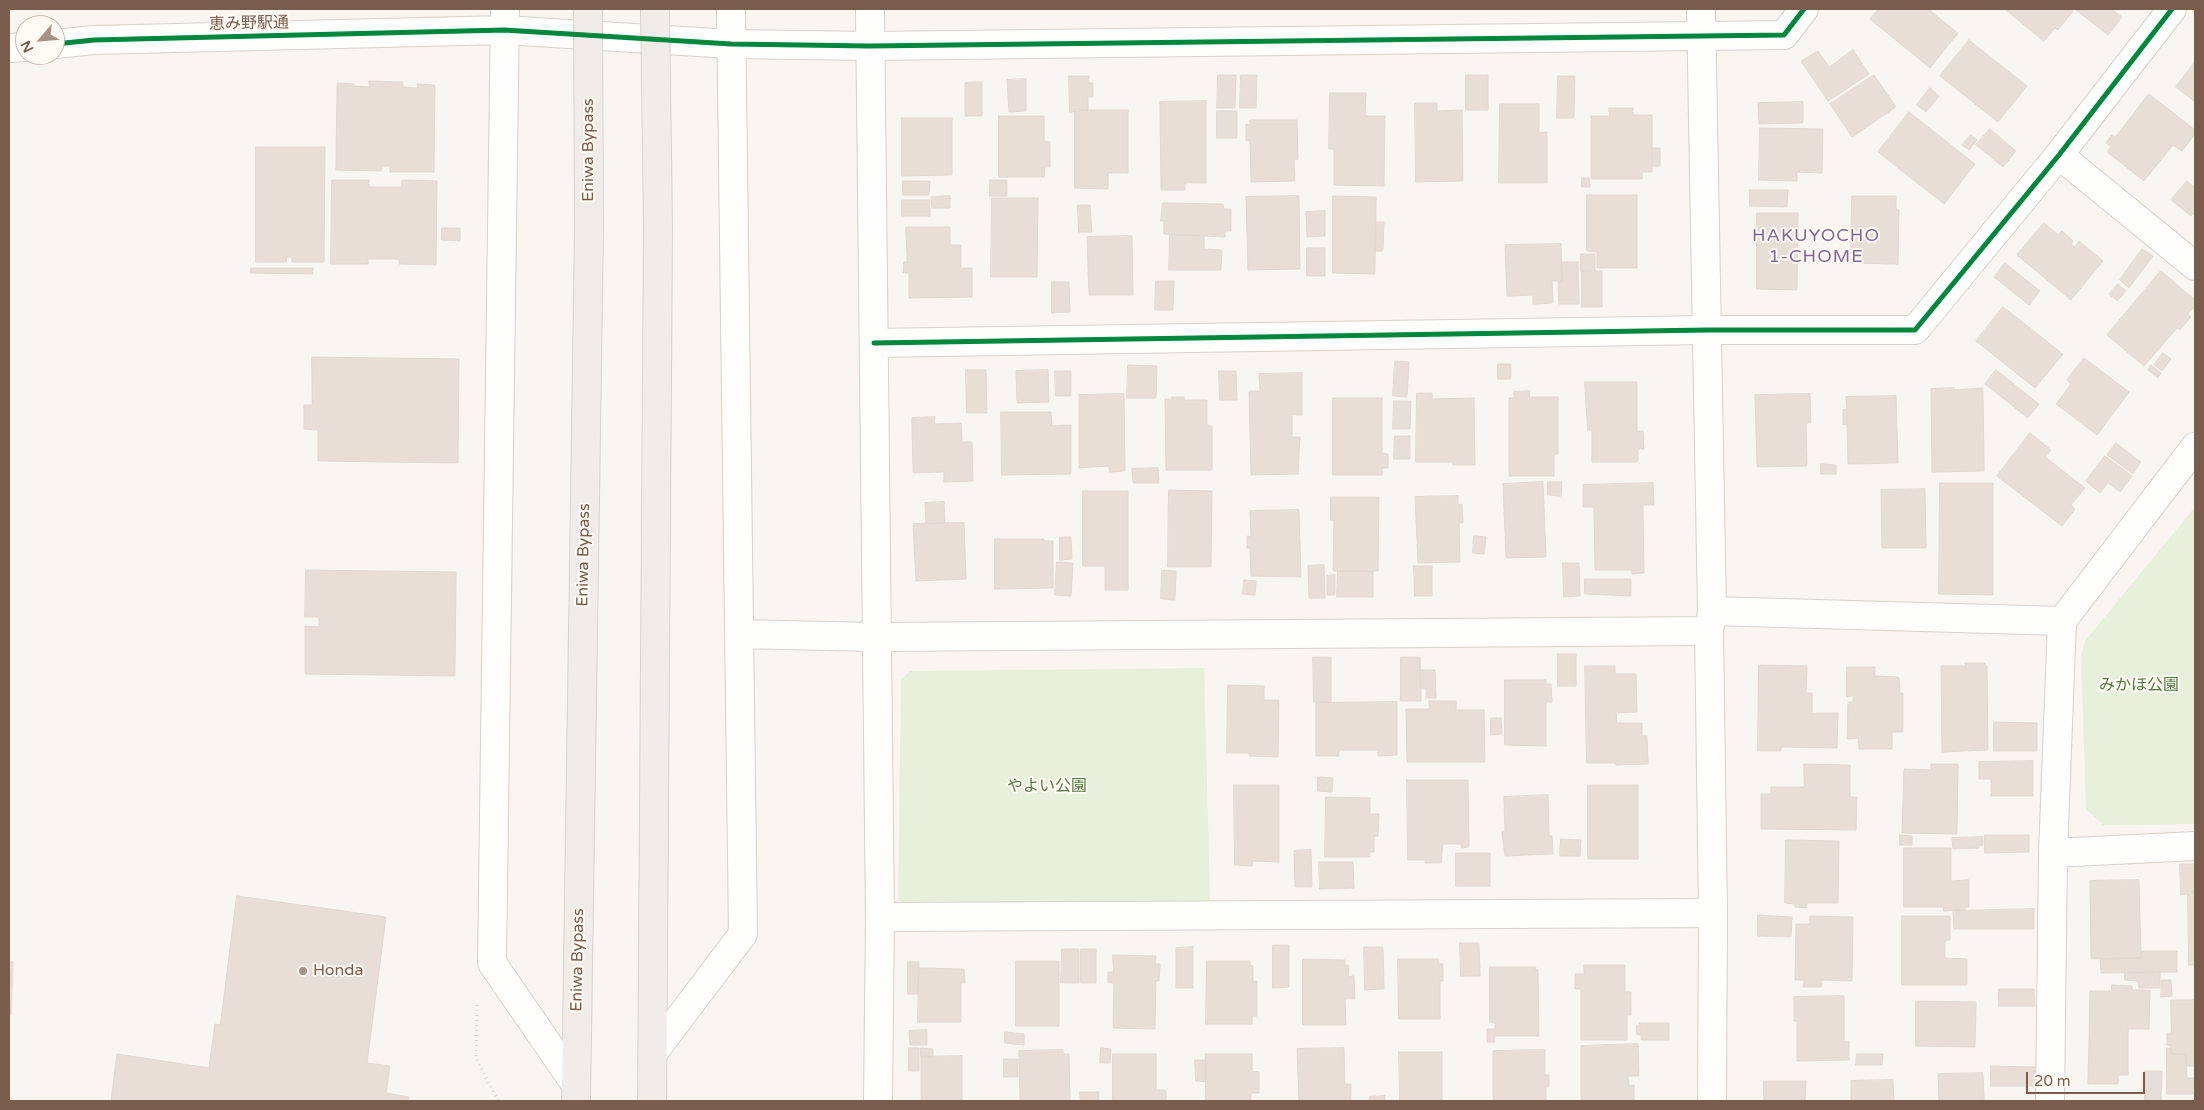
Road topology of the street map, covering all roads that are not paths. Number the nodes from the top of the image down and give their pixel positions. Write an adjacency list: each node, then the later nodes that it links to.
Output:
1 (588, 9): 27 (highway, Eniwa Bypass, bridge)
2 (655, 9): 26 (highway, bridge)
3 (731, 9): 11 (street)
4 (870, 9): 12 (street)
5 (1700, 9): 9 (street)
6 (1804, 9): 9 (street, 恵み野駅通)
7 (2172, 9): 13 (street)
8 (504, 19): 10 (street, 恵み野駅通); 11 (street, 恵み野駅通); 27 (street)
9 (1701, 36): 12 (street, 恵み野駅通); 15 (street)
10 (65, 43)
11 (731, 44): 12 (street, 恵み野駅通); 20 (street)
12 (870, 46): 16 (street)
13 (2059, 155): 14 (street); 15 (street)
14 (2195, 266)
15 (1708, 330): 16 (street); 19 (street)
16 (874, 342): 21 (street)
17 (2195, 447): 18 (street)
18 (2062, 620): 19 (street); 23 (street)
19 (1711, 621): 21 (street); 24 (street)
20 (739, 634): 21 (street); 26 (street)
21 (875, 637): 25 (street)
22 (2195, 846): 23 (street)
23 (2054, 853): 31 (street)
24 (1714, 913): 25 (street); 30 (street)
25 (880, 917): 29 (street)
26 (653, 1053): 28 (highway)
27 (576, 1093)
28 (652, 1101)
29 (878, 1101)
30 (1712, 1101)
31 (2050, 1101)

